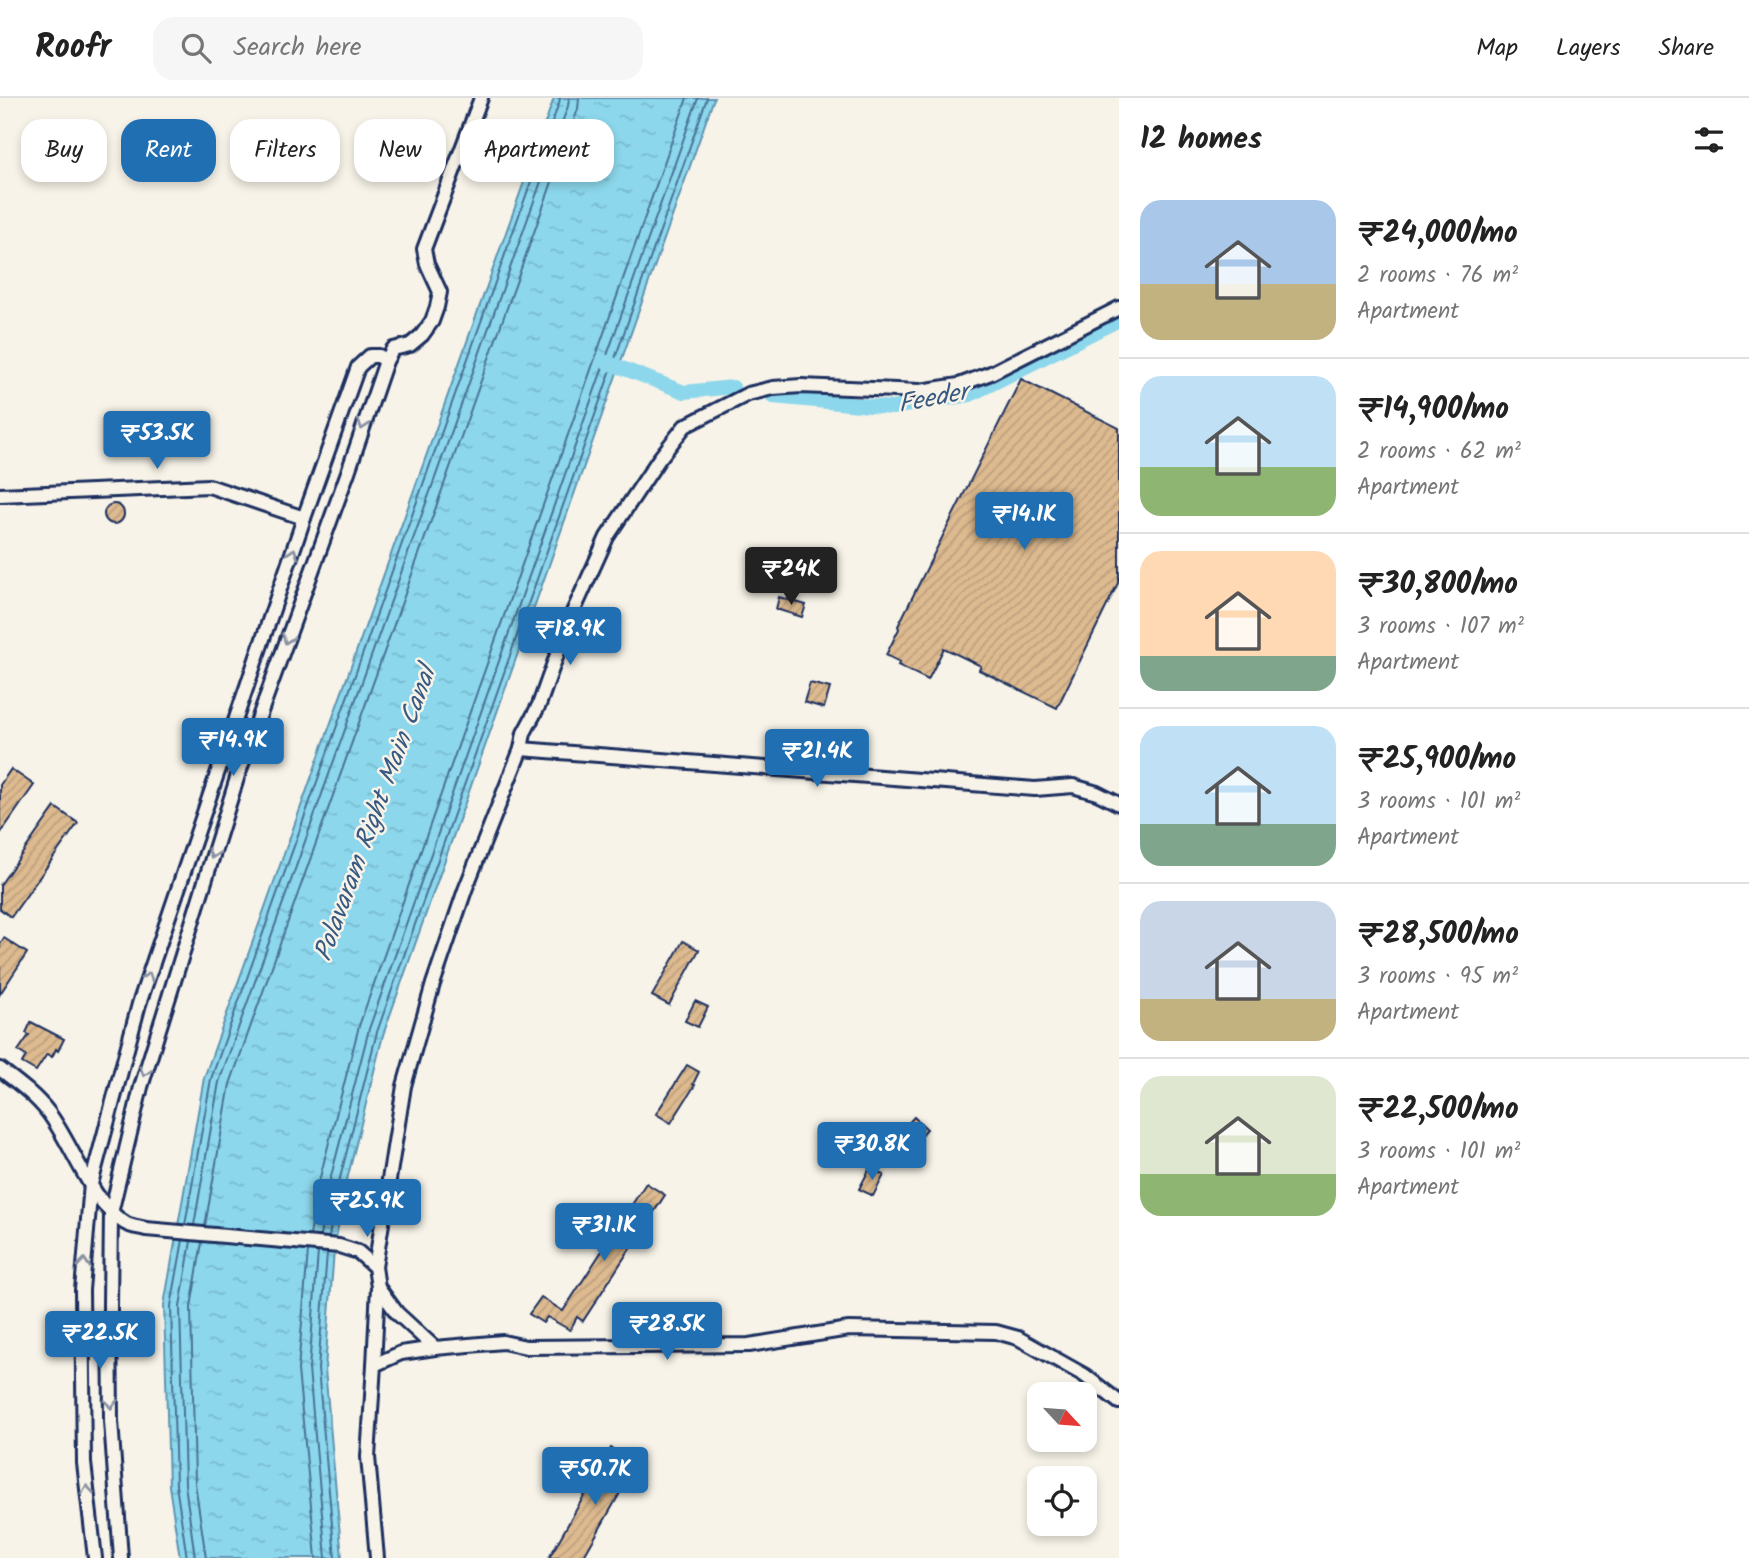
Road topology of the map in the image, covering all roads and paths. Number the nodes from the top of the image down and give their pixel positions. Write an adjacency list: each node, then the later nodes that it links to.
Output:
1 (481, 98): 3 (street)
2 (1119, 308): 6 (street)
3 (386, 361): 5 (street); 10 (street, one-way to 10)
4 (0, 495): 5 (street)
5 (304, 518): 9 (street, one-way to 5)
6 (521, 748): 7 (street); 11 (street)
7 (1119, 804)
8 (0, 1069): 9 (street)
9 (91, 1184): 10 (street); 16 (street, one-way to 9)
10 (111, 1213): 11 (street); 17 (street, one-way to 17)
11 (375, 1267): 12 (street)
12 (378, 1287): 13 (street); 14 (street)
13 (435, 1348): 14 (street); 15 (street)
14 (374, 1365): 18 (street)
15 (1119, 1402)
16 (94, 1558)
17 (121, 1558)
18 (377, 1558)

